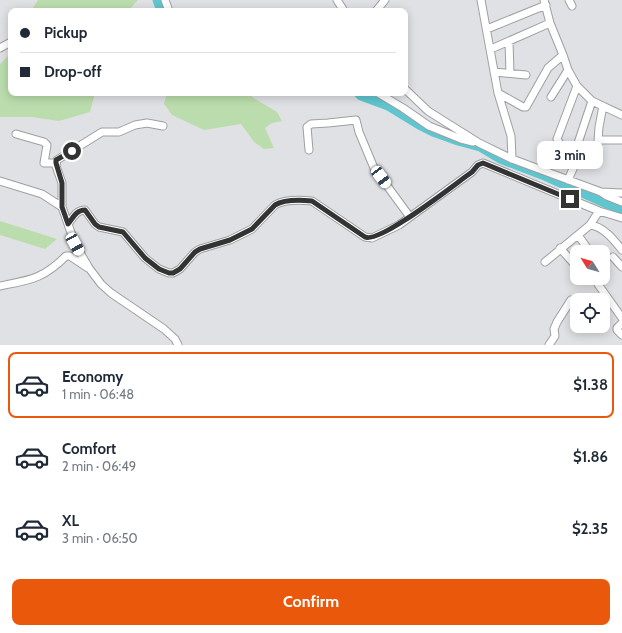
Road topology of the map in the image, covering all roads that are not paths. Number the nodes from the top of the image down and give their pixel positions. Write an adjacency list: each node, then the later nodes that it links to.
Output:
1 (385, 0): 4 (street)
2 (481, 0): 6 (street)
3 (545, 2): 5 (street); 6 (street)
4 (378, 8)
5 (550, 23): 7 (street); 9 (street)
6 (486, 29): 8 (street)
7 (509, 41): 8 (street); 12 (street)
8 (490, 49): 11 (street)
9 (563, 55): 10 (street); 16 (street)
10 (568, 70): 14 (street); 18 (street)
11 (494, 72): 12 (street); 16 (street)
12 (510, 73): 13 (street)
13 (526, 74)
14 (577, 86): 19 (street); 28 (street)
15 (408, 92): 26 (street)
16 (498, 93): 29 (street)
17 (383, 96): 26 (street)
18 (551, 97)
19 (592, 101): 20 (street); 28 (street)
20 (603, 106): 21 (street); 24 (street)
21 (622, 114)
22 (164, 126): 30 (street)
23 (16, 134): 30 (street)
24 (598, 140): 25 (street); 28 (street)
25 (622, 140)
26 (480, 143): 29 (street)
27 (309, 150): 38 (street)
28 (575, 156): 31 (street)
29 (512, 159): 31 (street)
30 (56, 163): 36 (street)
31 (568, 180): 33 (street)
32 (0, 181): 36 (street)
33 (601, 192): 34 (street); 35 (street)
34 (622, 192)
35 (622, 202)
36 (62, 207): 40 (street)
37 (599, 210): 38 (street); 39 (street); 41 (street)
38 (410, 217): 40 (street)
39 (622, 218)
40 (68, 224): 50 (street)
41 (590, 225): 42 (street); 45 (street)
42 (578, 235): 43 (street); 44 (street)
43 (585, 245)
44 (560, 248): 47 (street); 48 (street)
45 (622, 250)
46 (613, 257): 49 (street)
47 (570, 259)
48 (545, 262)
49 (622, 267)
50 (89, 268): 52 (street); 57 (street)
51 (599, 285): 54 (street)
52 (0, 286)
53 (570, 302): 58 (street)
54 (622, 318)
55 (622, 324): 56 (street)
56 (622, 334)
57 (178, 345)
58 (549, 345)

